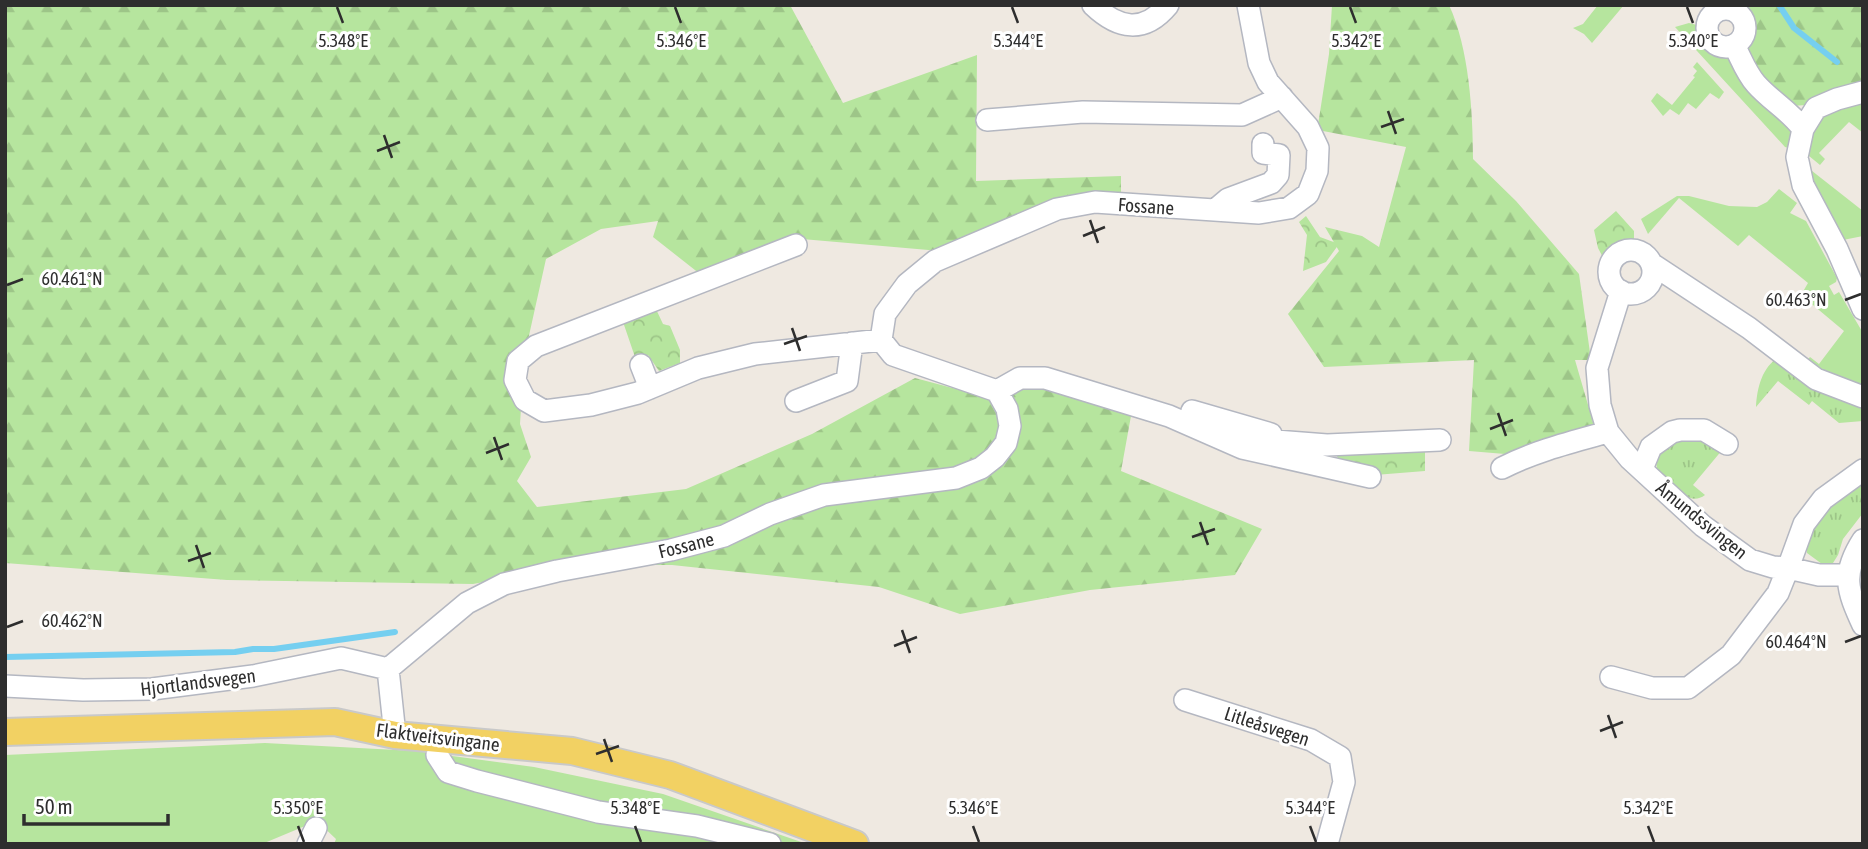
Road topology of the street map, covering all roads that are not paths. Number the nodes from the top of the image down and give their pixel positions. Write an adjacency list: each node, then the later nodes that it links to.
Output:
1 (1093, 5): 2 (street)
2 (1168, 5)
3 (1248, 5): 6 (street, Fossane)
4 (1734, 45): 8 (street)
5 (1863, 92): 8 (street)
6 (1282, 97): 7 (street); 10 (street, Fossane)
7 (987, 120)
8 (1804, 129): 13 (street)
9 (1263, 144): 10 (street)
10 (1216, 210): 16 (street, Fossane)
11 (796, 245): 19 (street)
12 (1652, 264): 14 (street); 14 (street); 21 (street)
13 (1858, 280): 15 (street)
14 (1621, 291): 24 (street, Åmundssvingen)
15 (1863, 309)
16 (881, 340): 17 (street); 20 (street)
17 (852, 343): 19 (street); 22 (street)
18 (641, 365): 19 (street)
19 (650, 388)
20 (997, 391): 25 (street); 37 (street, Fossane)
21 (1863, 397)
22 (796, 401)
23 (1192, 411): 27 (street)
24 (1608, 432): 29 (street); 30 (street, Åmundssvingen)
25 (1220, 438): 27 (street); 32 (street)
26 (1440, 440): 27 (street)
27 (1285, 442)
28 (1727, 444): 30 (street)
29 (1502, 468)
30 (1642, 470): 34 (street, Åmundssvingen)
31 (1863, 470): 34 (street)
32 (1370, 477)
33 (1863, 540): 35 (street)
34 (1788, 568): 35 (street, Åmundssvingen); 38 (street)
35 (1847, 575): 36 (street)
36 (1863, 625)
37 (388, 668): 39 (street, Hjortlandsvegen); 42 (street)
38 (1611, 677)
39 (5, 686)
40 (1185, 700): 46 (street, Litleåsvegen)
41 (5, 732): 42 (main road, Flaktveitsvingane)
42 (395, 735): 45 (main road, Flaktveitsvingane)
43 (437, 755): 44 (street, Flaktveitsvingane)
44 (770, 844)
45 (855, 844)
46 (1326, 844)

